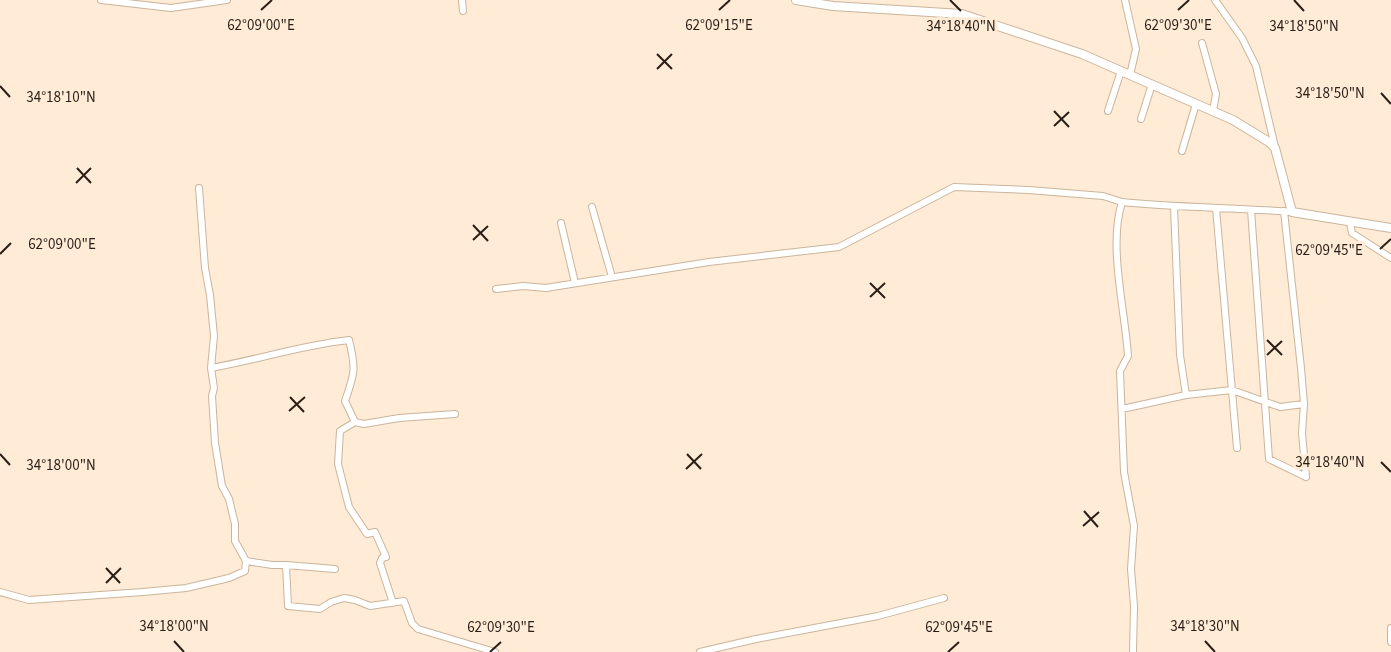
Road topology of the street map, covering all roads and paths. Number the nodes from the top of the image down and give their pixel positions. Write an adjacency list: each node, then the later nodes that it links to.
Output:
1 (101, 0): 2 (street)
2 (227, 0)
3 (462, 0): 8 (street)
4 (796, 0): 7 (street)
5 (1125, 0): 11 (street)
6 (1215, 0): 17 (street)
7 (815, 2): 10 (street)
8 (463, 11)
9 (1202, 43): 15 (street)
10 (1121, 71): 11 (street); 14 (street)
11 (1130, 75): 12 (street)
12 (1152, 84): 13 (street); 16 (street)
13 (1196, 104): 15 (street); 18 (street)
14 (1108, 111)
15 (1213, 111): 17 (street)
16 (1141, 118)
17 (1275, 148): 25 (street)
18 (1182, 151)
19 (199, 188): 33 (street)
20 (1122, 202): 22 (street); 30 (street); 38 (street)
21 (592, 207): 30 (street)
22 (1174, 207): 23 (street); 35 (street)
23 (1216, 208): 24 (street); 34 (street)
24 (1251, 210): 25 (street); 36 (street)
25 (1288, 212): 26 (street); 37 (street)
26 (1350, 222): 28 (street); 29 (street)
27 (561, 223): 31 (street)
28 (1391, 228)
29 (1391, 258)
30 (612, 277): 31 (street)
31 (575, 283): 32 (street)
32 (495, 289)
33 (211, 368): 40 (street); 42 (street)
34 (1232, 390): 35 (street); 36 (street); 41 (street)
35 (1186, 395): 38 (street)
36 (1264, 402): 37 (street); 37 (street)
37 (1304, 404)
38 (1122, 409): 52 (street)
39 (455, 414): 40 (street)
40 (355, 422): 47 (street)
41 (1237, 448)
42 (246, 561): 43 (street); 45 (street)
43 (286, 565): 44 (street); 47 (street)
44 (334, 569)
45 (0, 592)
46 (944, 598): 51 (street)
47 (393, 603): 50 (street)
48 (1391, 628): 49 (street)
49 (1391, 642)
50 (495, 652)
51 (700, 652)
52 (1133, 652)

